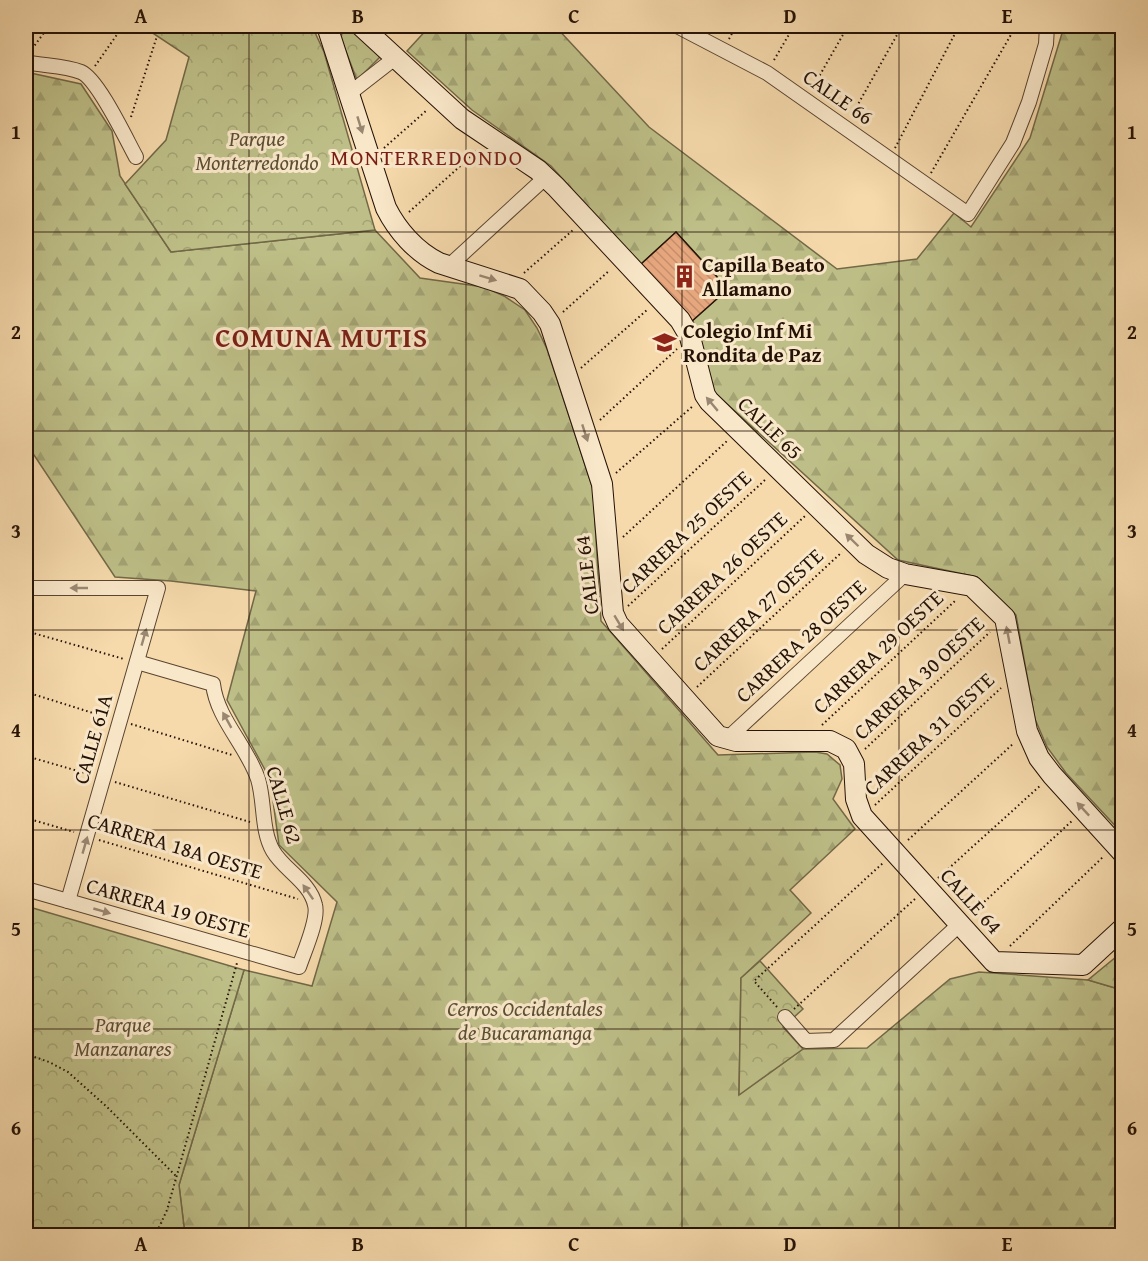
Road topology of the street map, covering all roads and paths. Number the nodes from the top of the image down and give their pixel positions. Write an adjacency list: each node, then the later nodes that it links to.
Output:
1 (49, 26): 13 (path)
2 (123, 26): 16 (path)
3 (361, 26): 14 (street, CALLE 65)
4 (677, 26): 15 (street, CALLE 66)
5 (794, 26): 15 (path)
6 (848, 26): 19 (path)
7 (903, 26): 20 (path)
8 (959, 26): 24 (path)
9 (1016, 26): 27 (path)
10 (1047, 26): 27 (street, CALLE 66)
11 (331, 27): 17 (street, CALLE 64)
12 (158, 36): 21 (path)
13 (28, 57): 16 (street)
14 (395, 58): 17 (street); 18 (street, CALLE 65)
15 (767, 73): 19 (street, CALLE 66)
16 (88, 76): 21 (street)
17 (350, 93): 25 (street, CALLE 64, one-way to 25)
18 (439, 99): 22 (street, CALLE 65); 25 (path)
19 (805, 100): 20 (street, CALLE 66)
20 (845, 128): 24 (street, CALLE 66)
21 (124, 137): 23 (street)
22 (491, 139): 26 (street, CALLE 65); 29 (path)
23 (136, 157)
24 (889, 159): 27 (street, CALLE 66)
25 (371, 160): 29 (street, CALLE 64)
26 (546, 177): 28 (street, CALLE 65); 31 (street)
27 (925, 184)
28 (586, 219): 30 (street, CALLE 65); 32 (path)
29 (395, 224): 31 (street, CALLE 64)
30 (623, 258): 33 (street, CALLE 65); 34 (path)
31 (449, 266): 32 (street, CALLE 64, one-way to 32)
32 (510, 285): 34 (street, CALLE 64)
33 (660, 299): 35 (street, CALLE 65); 36 (path)
34 (550, 324): 36 (street, CALLE 64)
35 (690, 337): 37 (street, CALLE 65); 39 (path)
36 (568, 380): 39 (street, CALLE 64, one-way to 39)
37 (705, 396): 38 (street, CALLE 65, one-way to 37); 41 (path)
38 (738, 431): 40 (street, CALLE 65); 44 (path)
39 (586, 433): 41 (street, CALLE 64)
40 (778, 469): 42 (street, CALLE 65); 48 (path, CARRERA 25 OESTE)
41 (602, 484): 44 (street, CALLE 64)
42 (816, 506): 43 (street, CALLE 65, one-way to 42); 51 (path, CARRERA 26 OESTE)
43 (854, 542): 45 (street, CALLE 65); 55 (path, CARRERA 27 OESTE)
44 (608, 552): 48 (street, CALLE 64)
45 (905, 574): 46 (street, CALLE 65); 57 (street, CARRERA 28 OESTE)
46 (972, 586): 49 (street); 58 (path, CARRERA 29 OESTE)
47 (26, 588): 52 (street, CALLE 61A, one-way to 47)
48 (615, 618): 51 (street, CALLE 64, one-way to 51)
49 (1005, 618): 53 (street, one-way to 49); 61 (path, CARRERA 30 OESTE)
50 (26, 631): 52 (path)
51 (649, 661): 55 (street, CALLE 64)
52 (137, 662): 56 (street, CALLE 61A); 60 (street, CALLE 62, one-way to 52)
53 (1016, 674): 63 (street, one-way to 53); 64 (path, CARRERA 31 OESTE)
54 (26, 692): 56 (path)
55 (684, 699): 57 (street, CALLE 64)
56 (120, 721): 60 (path); 62 (street, CALLE 61A)
57 (726, 740): 58 (street)
58 (805, 741): 61 (street)
59 (26, 756): 62 (path)
60 (249, 760): 66 (street, CALLE 62)
61 (853, 761): 64 (street)
62 (104, 779): 66 (path); 67 (street, CALLE 61A)
63 (1083, 810): 68 (street); 72 (path)
64 (862, 816): 72 (street, CALLE 64)
65 (26, 818): 67 (path, CARRERA 18A OESTE)
66 (265, 826): 71 (street, CALLE 62, one-way to 66)
67 (87, 836): 70 (street, CALLE 61A, one-way to 67); 71 (path, CARRERA 18A OESTE)
68 (1119, 848): 75 (path)
69 (26, 889): 70 (street, CARRERA 19 OESTE)
70 (68, 901): 74 (street, CARRERA 19 OESTE, one-way to 74)
71 (315, 904): 74 (street, CARRERA 19 OESTE)
72 (960, 924): 75 (street, CALLE 64); 77 (street)
73 (1122, 929): 75 (street, CALLE 64)
74 (241, 950): 79 (path)
75 (994, 962)
76 (754, 981): 77 (path)
77 (785, 1017)
78 (26, 1054): 79 (path)
79 (176, 1176): 80 (path)
80 (155, 1236)

